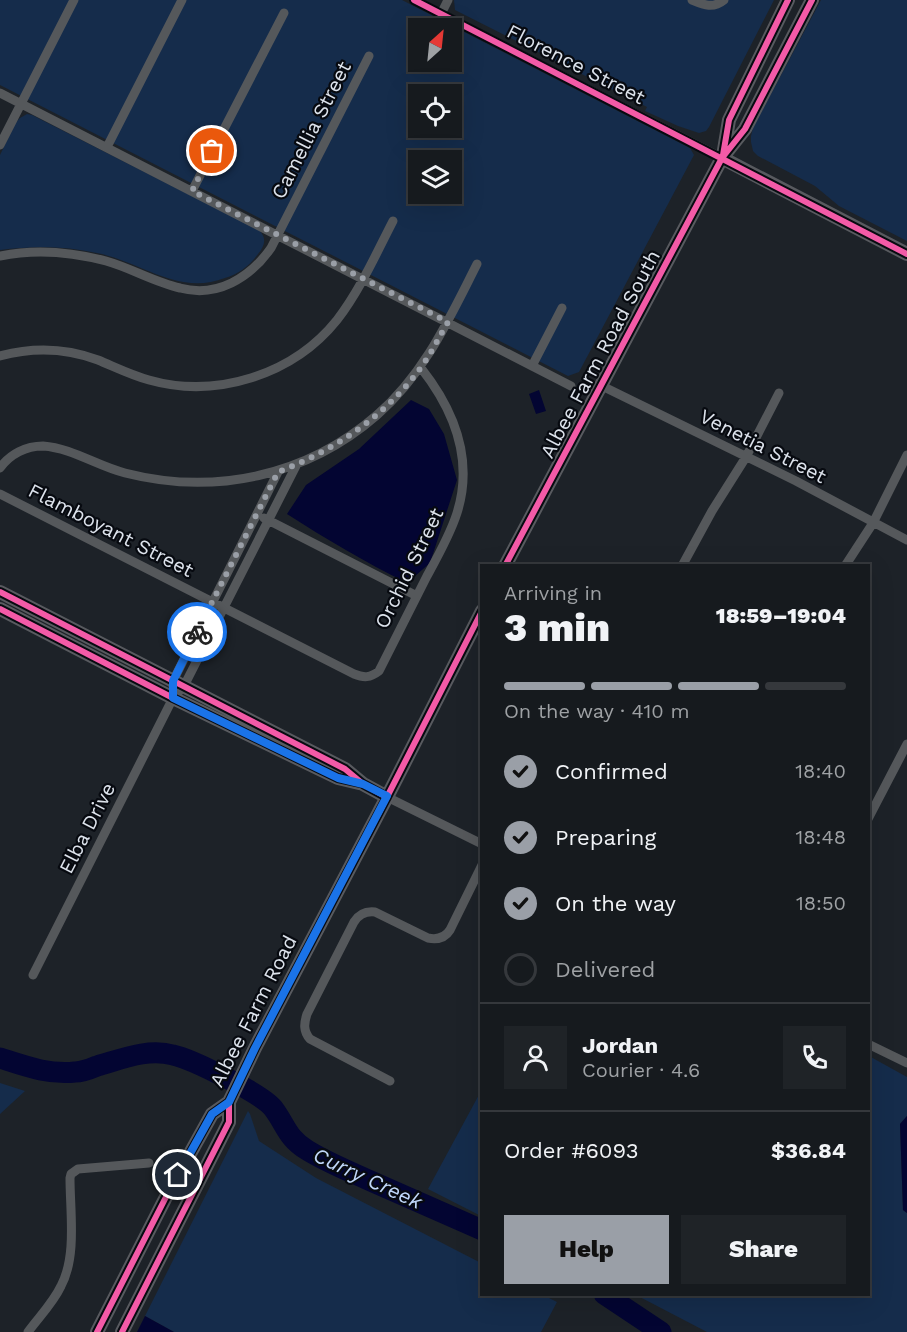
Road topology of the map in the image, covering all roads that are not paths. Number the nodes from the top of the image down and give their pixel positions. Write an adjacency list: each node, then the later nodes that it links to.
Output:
1 (74, 0): 13 (street)
2 (182, 0): 15 (street)
3 (414, 0): 10 (street, Florence Street)
4 (448, 0): 10 (street)
5 (692, 0): 6 (street)
6 (724, 0)
7 (788, 0): 16 (main road, Albee Farm Road South)
8 (812, 0): 16 (main road, Albee Farm Road South)
9 (284, 13): 17 (street)
10 (441, 14): 16 (street, Florence Street)
11 (369, 56): 19 (street, Camellia Street)
12 (0, 93): 13 (street)
13 (21, 104): 14 (street); 15 (street)
14 (0, 145)
15 (107, 147): 17 (street)
16 (722, 158): 20 (main road); 30 (main road, Albee Farm Road South)
17 (192, 191): 19 (street)
18 (393, 221): 23 (street)
19 (278, 235): 21 (street, Camellia Street); 23 (street)
20 (907, 254)
21 (0, 256)
22 (477, 264): 25 (street)
23 (363, 279): 25 (street); 26 (street)
24 (562, 308): 27 (street)
25 (448, 322): 27 (street); 28 (street)
26 (0, 356)
27 (532, 366): 29 (street)
28 (421, 368): 34 (street); 46 (street, Orchid Street)
29 (571, 386)
30 (602, 386): 33 (street, Venetia Street); 42 (main road, Albee Farm Road South)
31 (779, 393): 33 (street)
32 (907, 455): 40 (street)
33 (746, 457): 40 (street, Venetia Street); 43 (street)
34 (297, 464): 36 (street); 39 (street)
35 (0, 468): 36 (street)
36 (278, 472): 38 (street)
37 (0, 494): 47 (street, Flamboyant Street)
38 (256, 514): 39 (street); 47 (street)
39 (268, 520): 46 (street); 48 (street)
40 (873, 523): 41 (street, Venetia Street); 44 (street)
41 (907, 540)
42 (507, 564)
43 (683, 564)
44 (846, 564)
45 (0, 592): 52 (main road)
46 (417, 596): 51 (street, Orchid Street)
47 (213, 602): 48 (street, Flamboyant Street); 52 (street)
48 (224, 608): 51 (street, Flamboyant Street); 52 (street)
49 (0, 609): 53 (main road)
50 (480, 615): 56 (main road)
51 (368, 677)
52 (179, 683): 53 (street, Elba Drive); 55 (main road)
53 (173, 698): 55 (main road); 60 (street, Elba Drive)
54 (907, 744): 57 (street)
55 (363, 784): 56 (main road)
56 (387, 796): 58 (street); 65 (main road, Albee Farm Road)
57 (870, 815)
58 (480, 843)
59 (480, 869): 64 (street)
60 (33, 975)
61 (870, 1045): 63 (street)
62 (907, 1051): 63 (street)
63 (904, 1062)
64 (390, 1081)
65 (229, 1102): 68 (main road, Albee Farm Road); 69 (main road)
66 (149, 1162): 67 (street)
67 (28, 1332)
68 (97, 1332)
69 (122, 1332)

